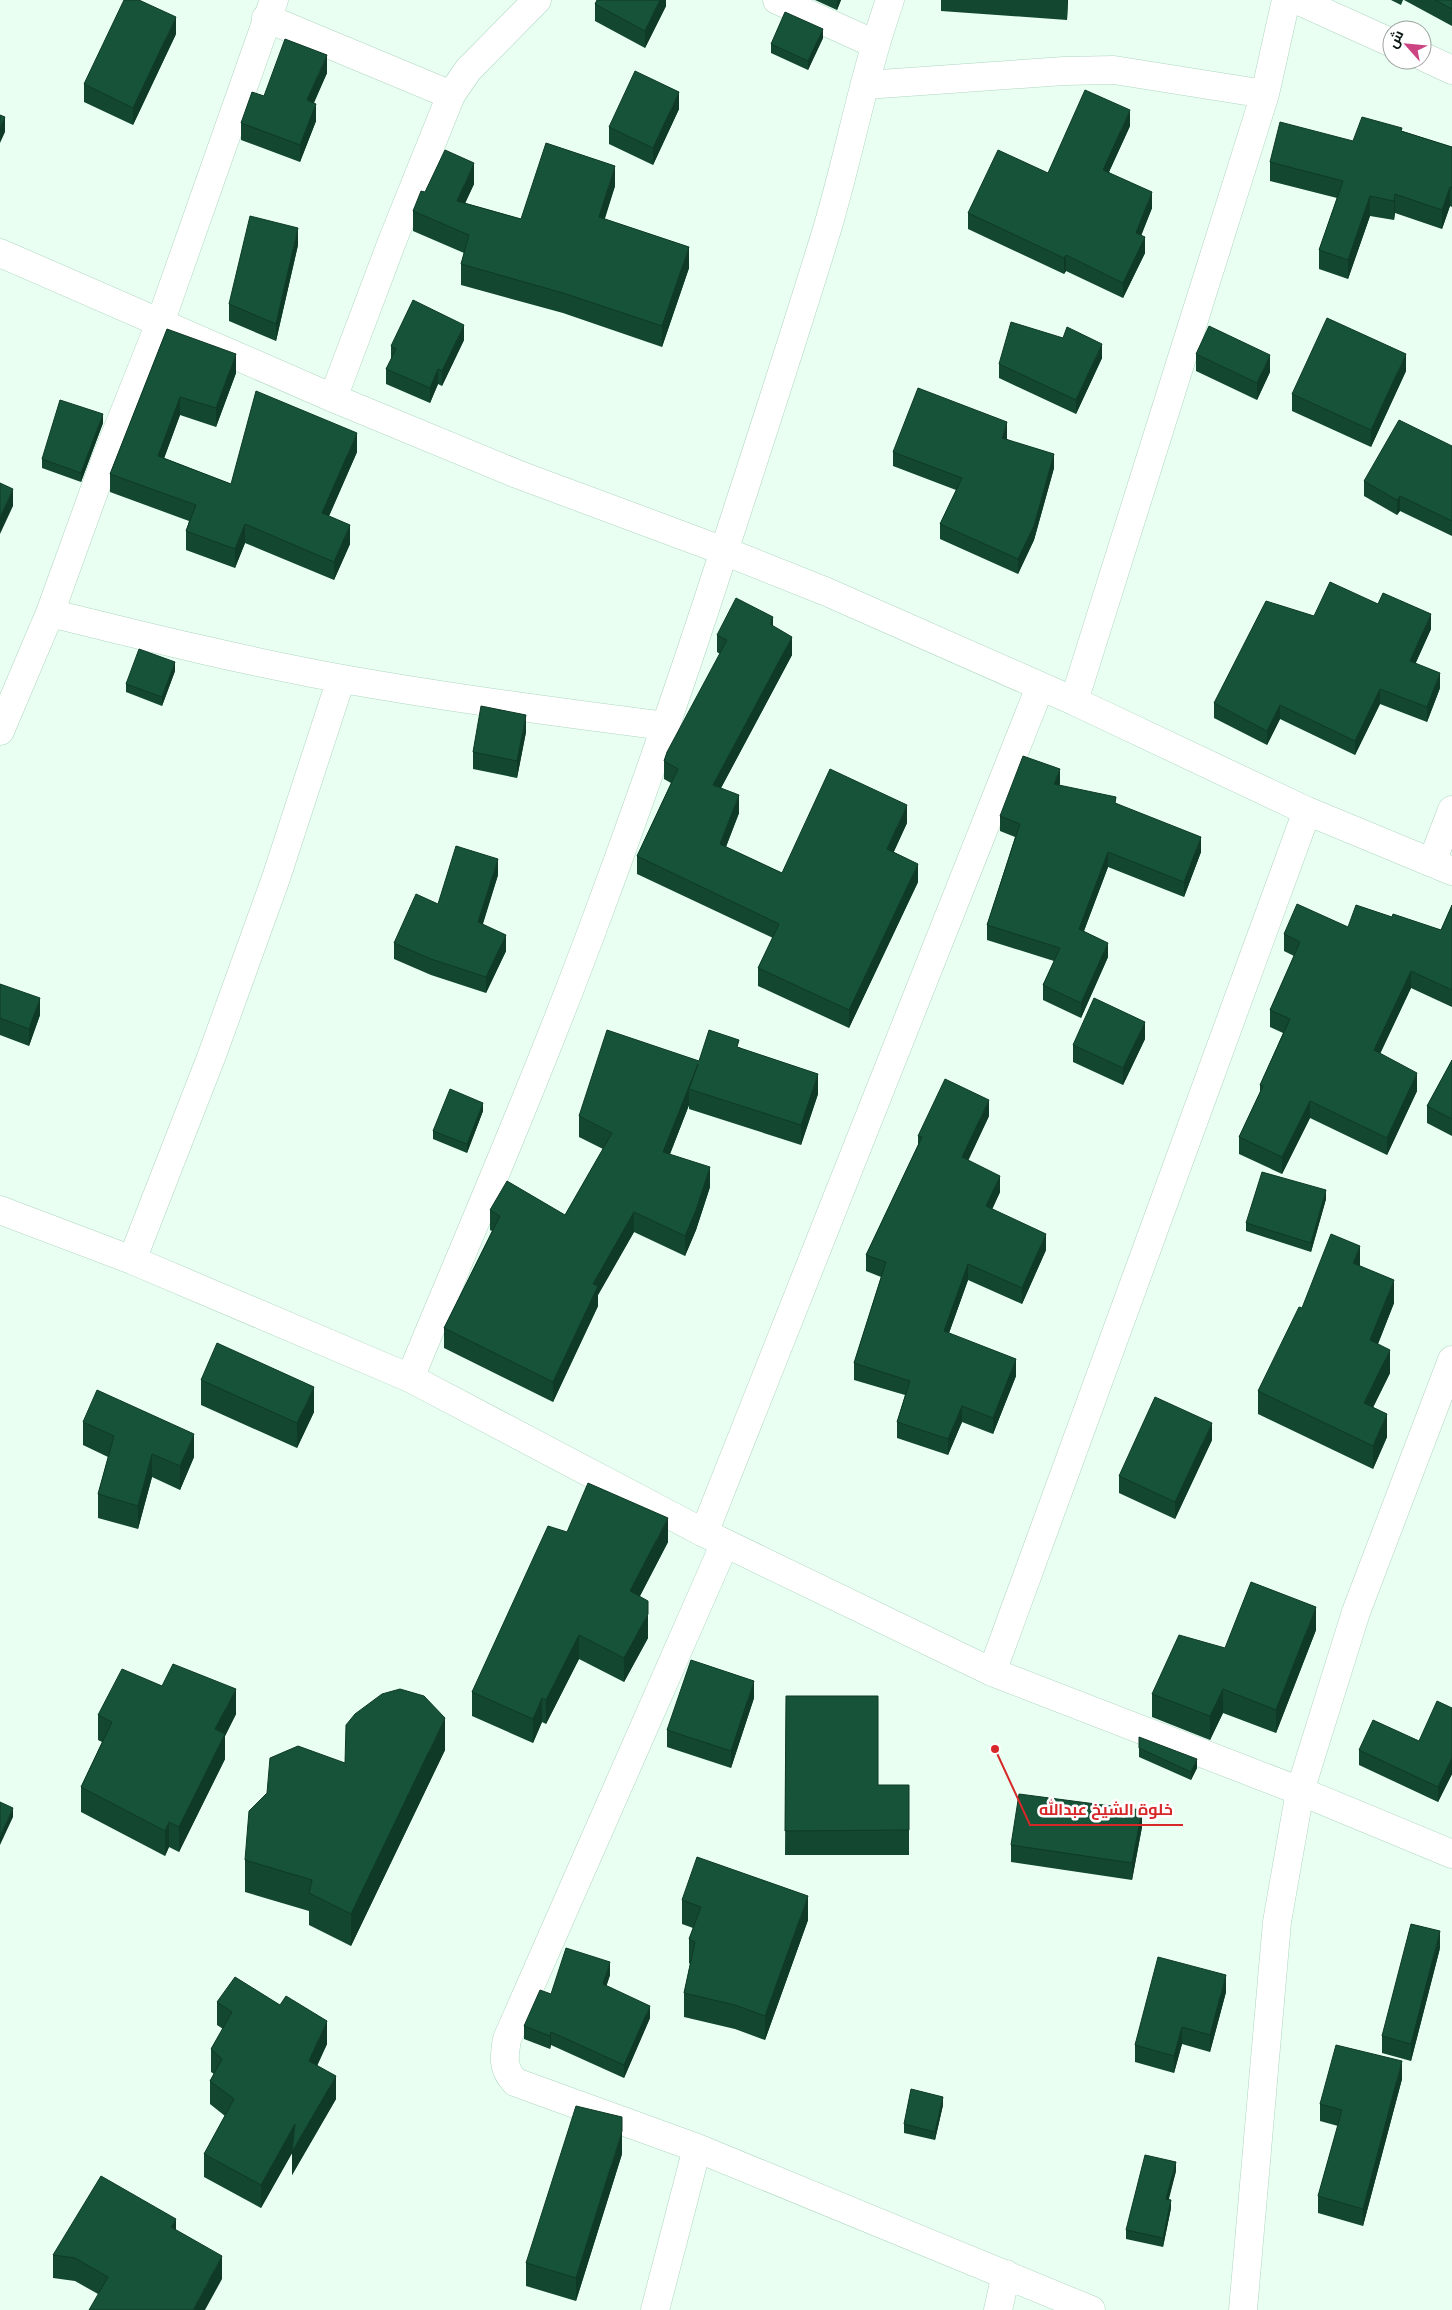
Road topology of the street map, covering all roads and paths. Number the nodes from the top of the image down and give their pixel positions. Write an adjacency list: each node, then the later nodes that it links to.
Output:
1 (537, 0): 13 (street)
2 (777, 0): 8 (street)
3 (890, 0): 8 (street)
4 (1286, 0): 12 (street)
5 (1298, 0): 7 (street)
6 (270, 9): 13 (street); 15 (street)
7 (1382, 38)
8 (875, 44): 11 (street)
9 (1432, 61): 10 (street)
10 (1452, 70)
11 (866, 84): 12 (street); 17 (street)
12 (1264, 94): 21 (street)
13 (451, 95): 16 (street)
14 (0, 253): 15 (street)
15 (160, 323): 16 (street); 18 (street)
16 (333, 398): 17 (street)
17 (724, 551): 20 (street); 22 (street)
18 (50, 613): 19 (street); 23 (street)
19 (341, 678): 22 (street); 28 (street)
20 (1040, 687): 21 (street); 31 (street)
21 (1074, 701): 25 (street)
22 (665, 726): 30 (street)
23 (0, 731)
24 (1452, 810): 26 (street)
25 (1308, 812): 26 (street); 32 (street)
26 (1442, 867)
27 (0, 1210): 28 (street)
28 (132, 1260): 30 (street)
29 (1452, 1360): 33 (street)
30 (410, 1378): 31 (street)
31 (714, 1538): 32 (street); 35 (street)
32 (992, 1672): 33 (street)
33 (1300, 1791): 34 (street); 40 (street)
34 (1452, 1854)
35 (696, 2148): 36 (street); 37 (street)
36 (1006, 2274): 38 (street); 39 (street)
37 (655, 2310)
38 (998, 2310)
39 (1091, 2310)
40 (1243, 2310)

